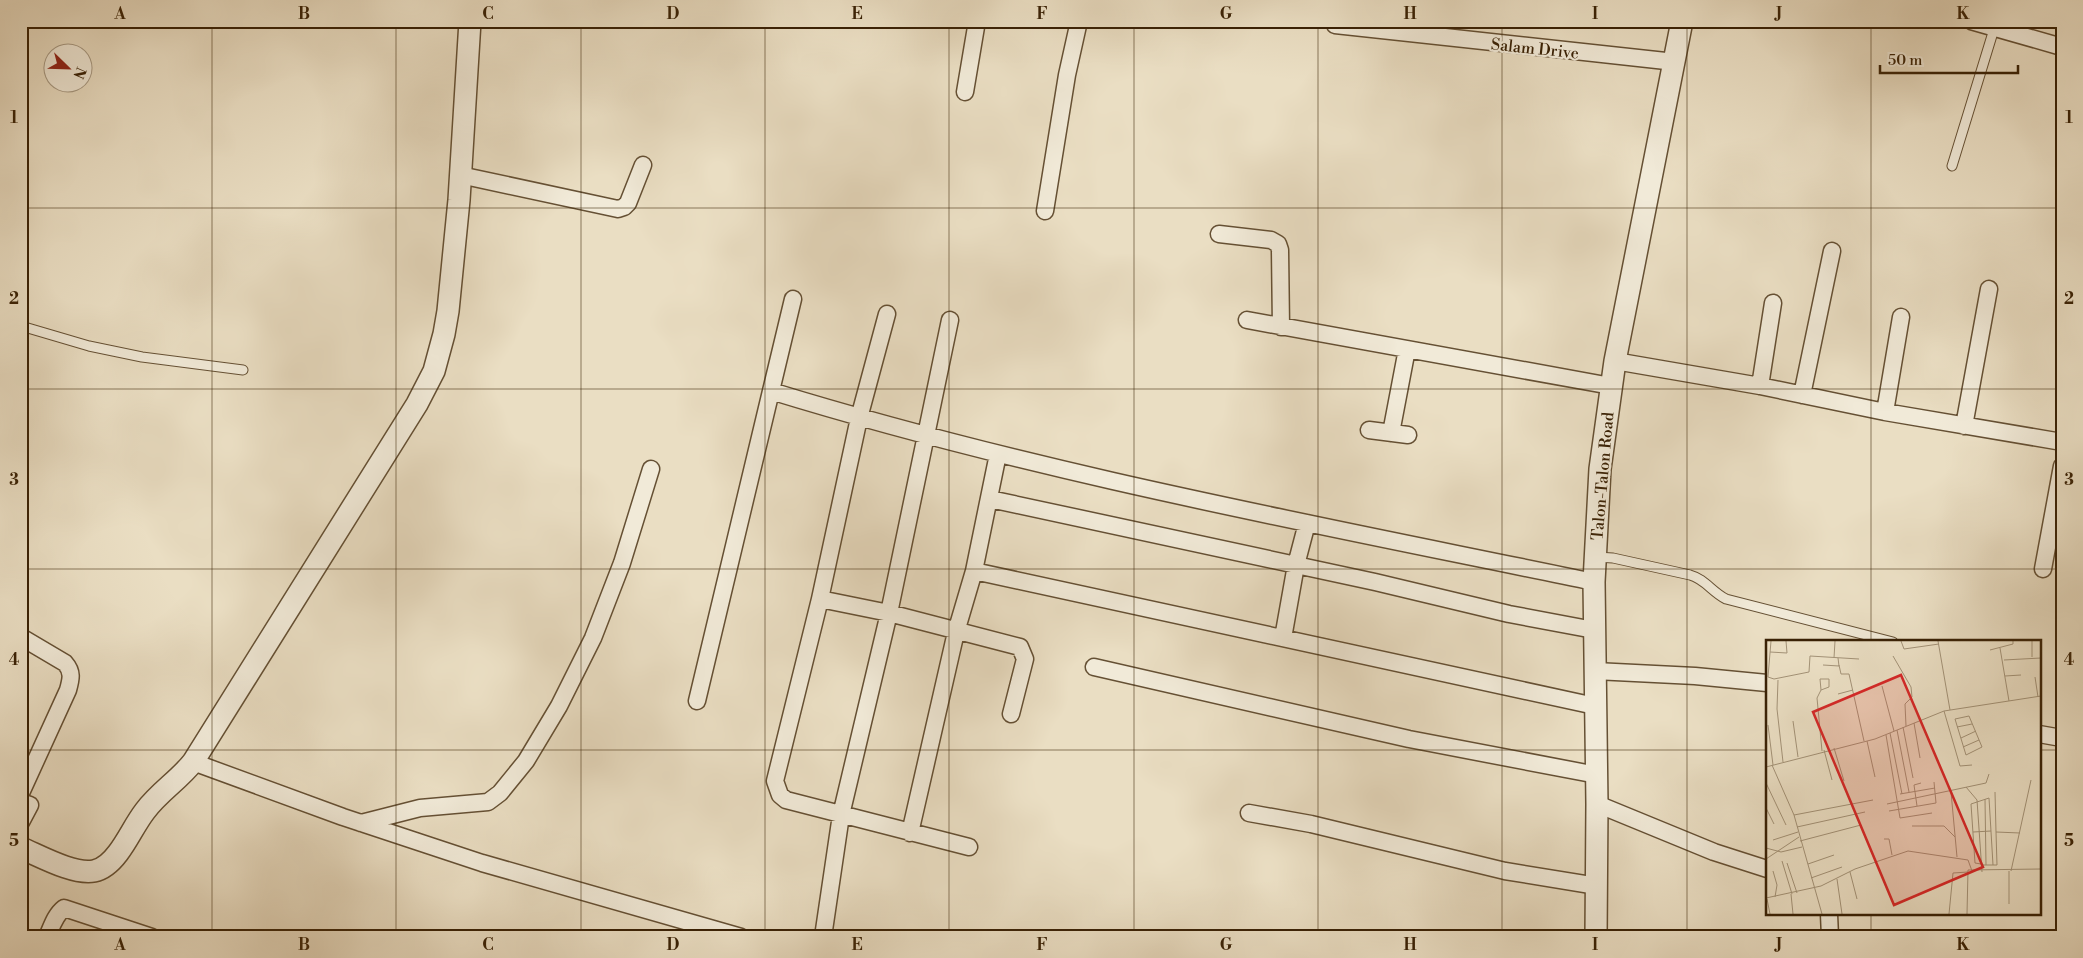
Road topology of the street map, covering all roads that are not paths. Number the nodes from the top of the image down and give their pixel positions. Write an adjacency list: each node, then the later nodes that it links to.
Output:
1 (470, 21): 13 (street)
2 (977, 21): 10 (street)
3 (1079, 21): 14 (street)
4 (1682, 21): 9 (street, Talon-Talon Road)
5 (1971, 21): 7 (street)
6 (1335, 25): 9 (street, Salam Drive)
7 (1994, 29): 8 (street); 12 (lane)
8 (2062, 47)
9 (1675, 62): 27 (street, Talon-Talon Road)
10 (965, 92)
11 (643, 165): 13 (street)
12 (1952, 166)
13 (460, 175): 66 (street)
14 (1044, 211)
15 (1219, 234): 25 (street)
16 (1832, 251): 32 (street)
17 (1989, 289): 35 (street)
18 (793, 299): 31 (street)
19 (1772, 303): 30 (street)
20 (887, 314): 34 (street)
21 (1901, 316): 33 (street)
22 (950, 320): 39 (street)
23 (1247, 320): 25 (street)
24 (21, 326): 28 (lane)
25 (1281, 327): 26 (street)
26 (1407, 349): 29 (street); 37 (street)
27 (1615, 361): 29 (street, Talon-Talon Road); 30 (street)
28 (243, 370)
29 (1611, 386): 46 (street, Talon-Talon Road)
30 (1760, 386): 32 (street)
31 (772, 391): 34 (street); 61 (street)
32 (1802, 395): 33 (street)
33 (1884, 412): 35 (street)
34 (859, 418): 39 (street); 51 (street)
35 (1964, 426): 40 (street)
36 (1369, 430): 37 (street)
37 (1391, 433): 38 (street)
38 (1408, 435)
39 (927, 436): 41 (street); 52 (street)
40 (2062, 442)
41 (998, 454): 44 (street); 45 (street)
42 (2062, 466): 48 (street)
43 (652, 469): 74 (street)
44 (990, 499): 47 (street); 49 (street)
45 (1307, 523): 47 (street); 50 (street)
46 (1596, 557): 50 (street, Talon-Talon Road); 57 (lane)
47 (1296, 565): 53 (street); 56 (street)
48 (2044, 569)
49 (974, 571): 54 (street); 56 (street)
50 (1594, 582): 53 (street, Talon-Talon Road)
51 (820, 599): 52 (street); 72 (street)
52 (889, 613): 54 (street); 72 (street)
53 (1594, 630): 59 (street, Talon-Talon Road)
54 (956, 632): 63 (street); 75 (street)
55 (21, 637): 68 (street)
56 (1283, 638): 62 (street)
57 (1885, 640)
58 (1094, 667): 67 (street)
59 (1595, 671): 60 (street); 62 (street, Talon-Talon Road)
60 (1766, 683)
61 (696, 701)
62 (1595, 706): 67 (street, Talon-Talon Road)
63 (1012, 714)
64 (2040, 734): 65 (street)
65 (2056, 737)
66 (193, 762): 74 (street); 77 (street)
67 (1597, 775): 70 (street, Talon-Talon Road)
68 (21, 793)
69 (21, 802): 73 (street)
70 (1598, 804): 78 (street); 79 (street, Talon-Talon Road)
71 (1249, 813): 79 (street)
72 (842, 815): 75 (street); 84 (street)
73 (21, 822)
74 (361, 823): 83 (street)
75 (910, 833): 76 (street)
76 (969, 847)
77 (21, 848)
78 (1766, 868)
79 (1597, 886): 85 (street, Talon-Talon Road)
80 (1829, 916): 86 (street)
81 (48, 937): 82 (street)
82 (152, 937)
83 (741, 937)
84 (823, 937)
85 (1596, 937)
86 (1830, 937)

